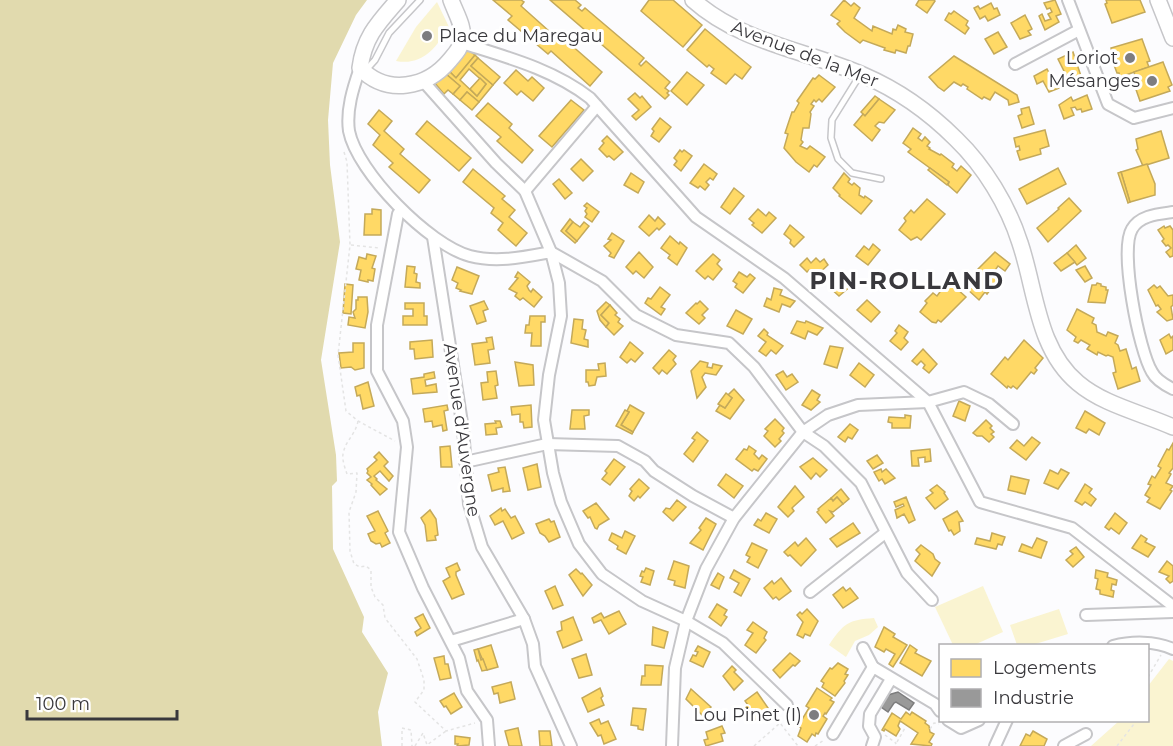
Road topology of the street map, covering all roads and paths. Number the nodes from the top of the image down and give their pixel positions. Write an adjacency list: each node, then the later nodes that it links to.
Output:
1 (398, 0): 11 (street)
2 (420, 0): 11 (lane)
3 (451, 0): 9 (street)
4 (693, 0): 12 (street, Avenue de la Mer)
5 (1068, 0): 7 (street)
6 (1158, 0): 8 (street)
7 (1079, 30): 10 (street); 15 (street)
8 (1173, 38)
9 (462, 43): 13 (street); 14 (street)
10 (1015, 64)
11 (362, 70): 13 (street); 19 (street)
12 (861, 74): 17 (lane); 29 (street, Avenue de la Mer)
13 (423, 81): 18 (street)
14 (597, 106): 18 (street); 26 (street)
15 (1173, 108)
16 (342, 145): 22 (path)
17 (881, 179)
18 (525, 191): 24 (street)
19 (401, 210): 21 (street); 23 (street)
20 (1173, 212): 25 (street)
21 (433, 237): 24 (street); 33 (street, Avenue d'Auvergne)
22 (350, 245): 23 (path); 27 (path)
23 (393, 249): 32 (street)
24 (551, 252): 30 (street); 31 (street)
25 (1173, 389)
26 (928, 402): 28 (street); 30 (street); 38 (street)
27 (358, 421): 32 (path); 61 (path)
28 (1013, 424)
29 (1173, 427)
30 (803, 432): 34 (street); 35 (street)
31 (547, 444): 33 (street); 34 (street); 42 (street)
32 (406, 447): 43 (street)
33 (465, 462): 41 (street, Avenue d'Auvergne)
34 (734, 518): 42 (street)
35 (885, 533): 36 (street); 37 (street)
36 (810, 592)
37 (932, 600)
38 (1173, 606)
39 (1173, 612): 40 (street)
40 (1086, 615)
41 (524, 619): 43 (street); 69 (street, Avenue d'Auvergne)
42 (686, 621): 52 (street); 70 (street)
43 (451, 641): 54 (street)
44 (1118, 644): 45 (street)
45 (1144, 644)
46 (1149, 645): 47 (street)
47 (1168, 647): 50 (path)
48 (863, 648): 49 (street)
49 (873, 667): 51 (street); 62 (street)
50 (1149, 675)
51 (891, 680): 53 (street); 73 (street)
52 (787, 705)
53 (939, 710)
54 (486, 720): 61 (path); 68 (street)
55 (974, 722): 58 (street)
56 (1006, 722): 75 (street)
57 (1134, 722): 77 (path)
58 (943, 723): 60 (path)
59 (905, 728): 65 (path)
60 (930, 729)
61 (446, 731): 67 (path)
62 (833, 734)
63 (1086, 734): 76 (street)
64 (886, 736): 65 (path)
65 (896, 742): 74 (path)
66 (402, 746): 67 (path)
67 (413, 746)
68 (489, 746)
69 (572, 746)
70 (672, 746)
71 (754, 746): 72 (path)
72 (798, 746)
73 (872, 746)
74 (894, 746)
75 (994, 746)
76 (1064, 746)
77 (1117, 746)

